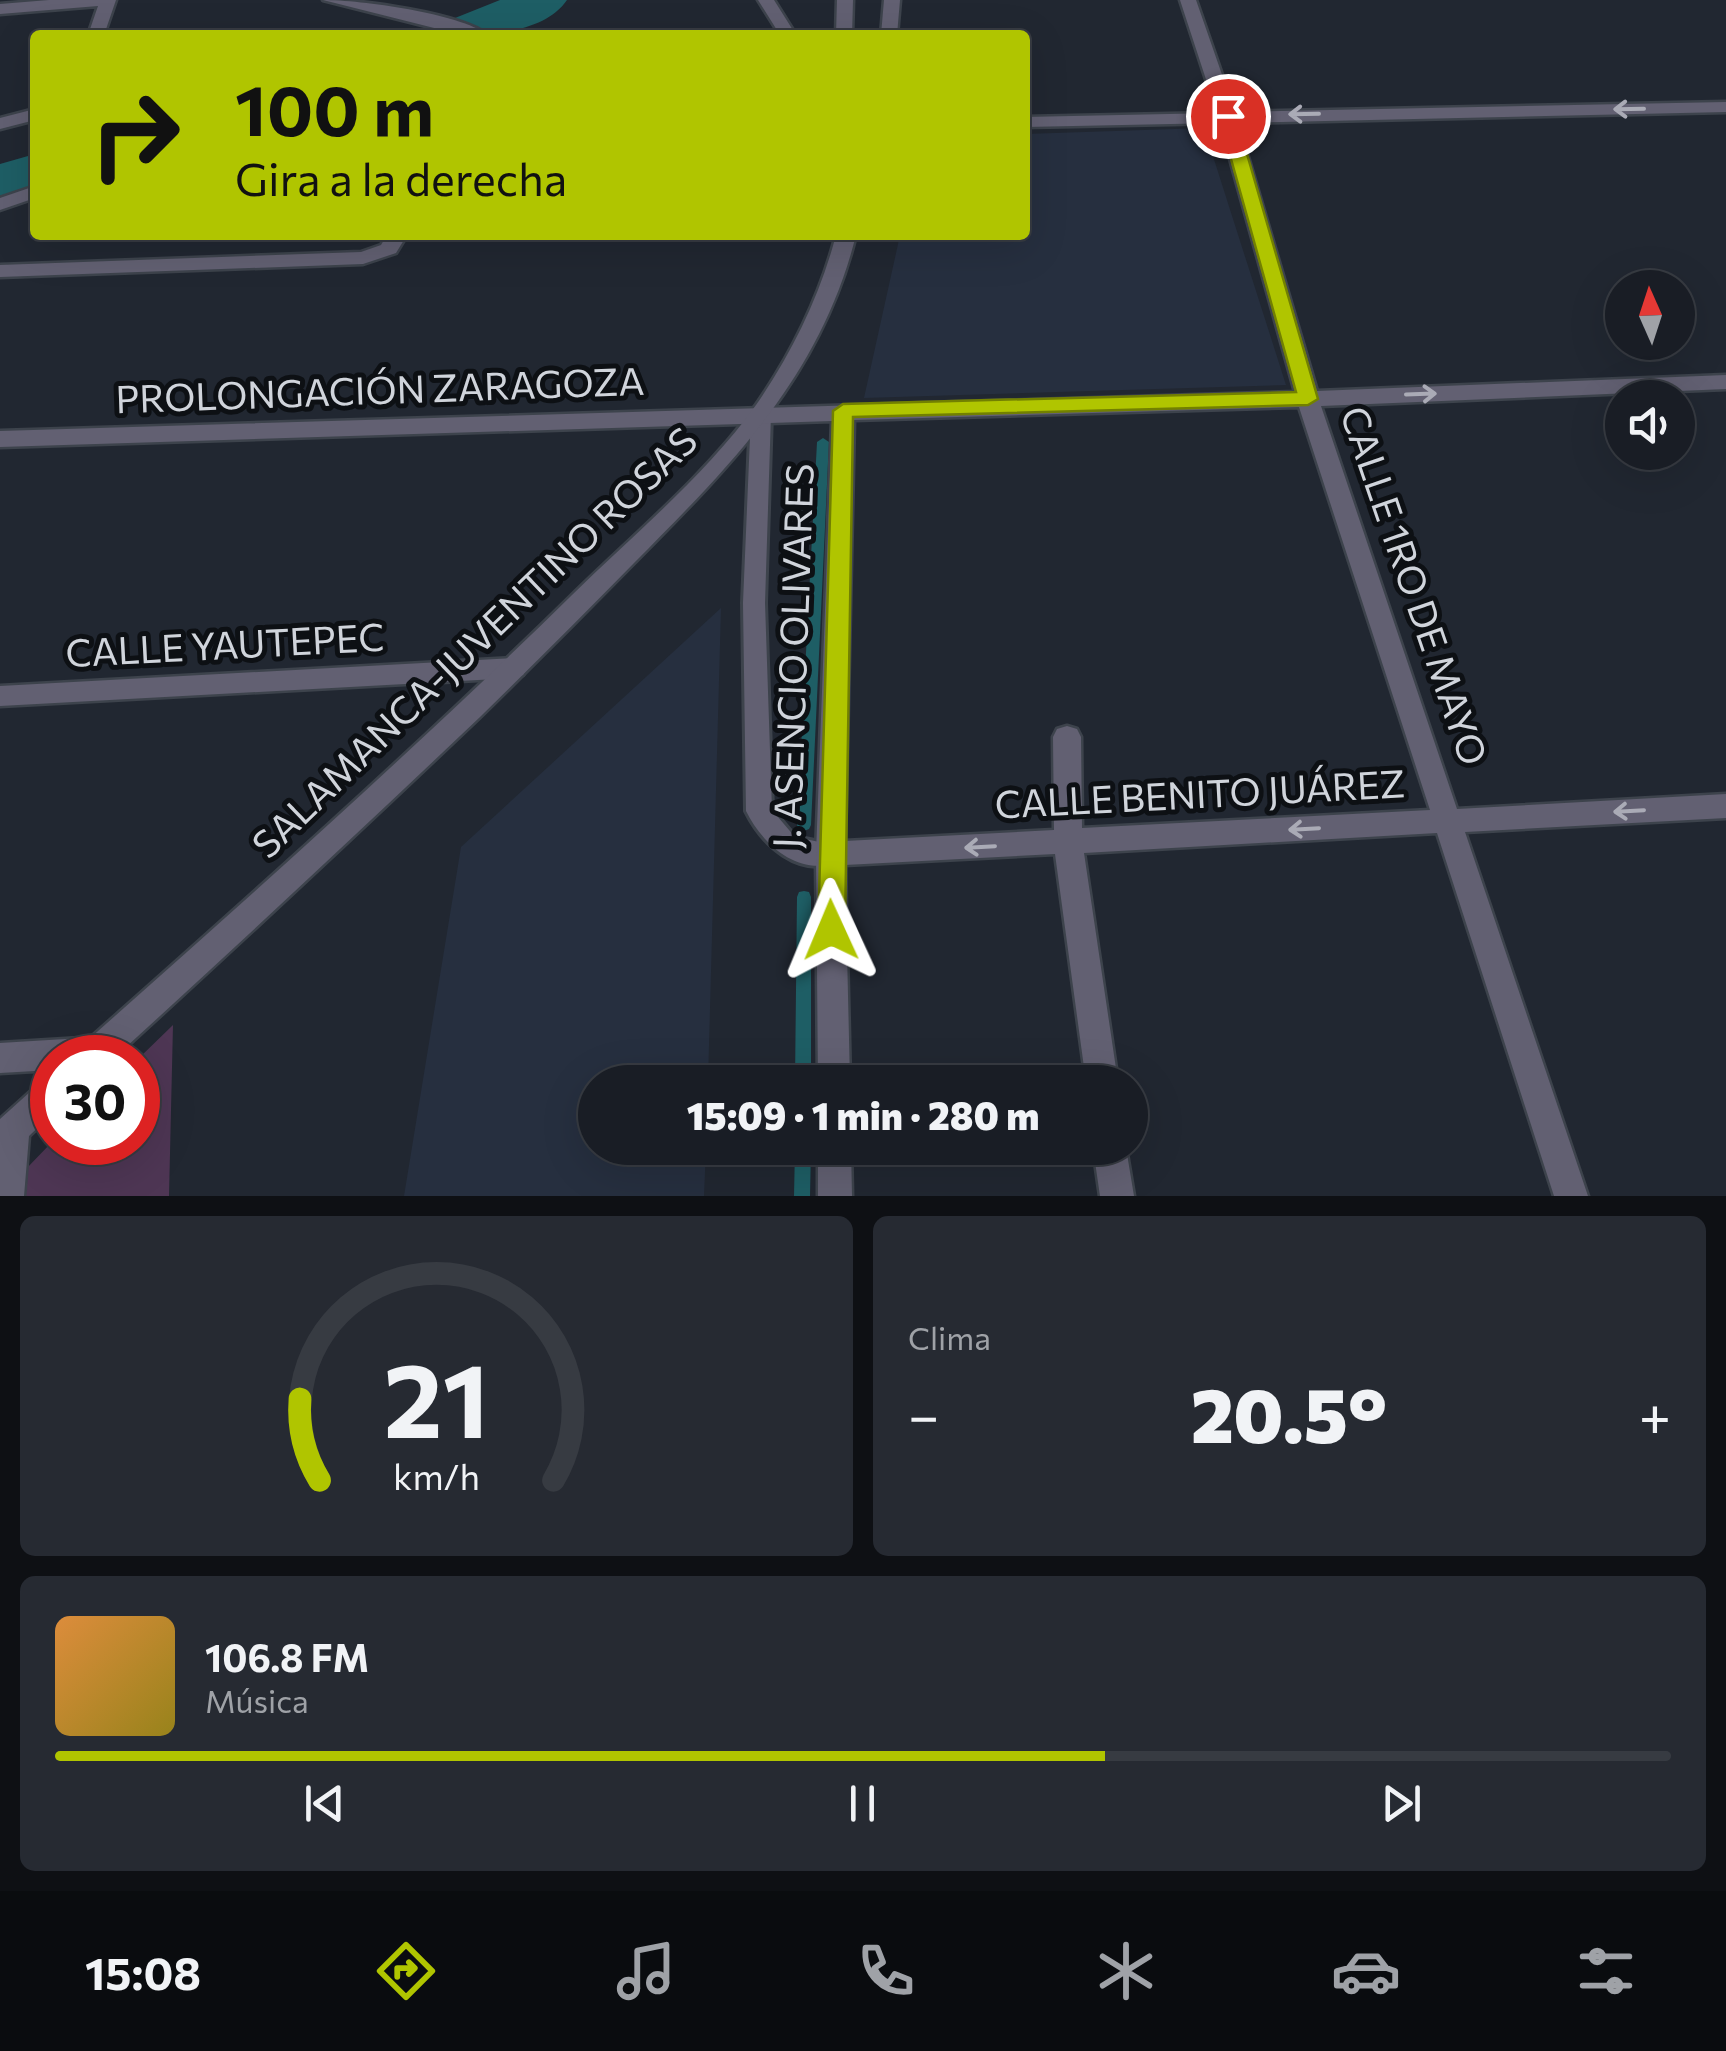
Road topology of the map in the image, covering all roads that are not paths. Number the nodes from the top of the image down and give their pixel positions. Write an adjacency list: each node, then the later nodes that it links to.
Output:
1 (108, 0): 7 (street); 8 (street)
2 (331, 0): 9 (street)
3 (766, 0): 10 (street)
4 (845, 0): 11 (street)
5 (892, 0): 12 (street)
6 (1188, 0): 17 (street, CALLE 1RO DE MAYO)
7 (0, 9)
8 (98, 30)
9 (463, 30)
10 (785, 30)
11 (844, 30)
12 (889, 30)
13 (1726, 108): 17 (street, one-way to 17)
14 (0, 113): 15 (street)
15 (30, 113)
16 (30, 115): 19 (street)
17 (1228, 116): 18 (street); 26 (street, CALLE 1RO DE MAYO)
18 (1030, 122)
19 (0, 124)
20 (30, 194): 21 (street)
21 (0, 204)
22 (394, 240): 24 (street)
23 (845, 240): 28 (street, SALAMANCA-JUVENTINO ROSAS)
24 (0, 271)
25 (1726, 382): 26 (street, PROLONGACIÓN ZARAGOZA, one-way to 25)
26 (1308, 399): 27 (street, PROLONGACIÓN ZARAGOZA); 34 (street, CALLE 1RO DE MAYO)
27 (843, 411): 28 (street, PROLONGACIÓN ZARAGOZA); 36 (street, J. ASENCIO OLIVARES)
28 (761, 414): 29 (street, PROLONGACIÓN ZARAGOZA); 30 (street, SALAMANCA-JUVENTINO ROSAS); 36 (lane, CALLE BENITO JUÁREZ)
29 (0, 439)
30 (514, 668): 31 (street, CALLE YAUTEPEC); 37 (street, SALAMANCA-JUVENTINO ROSAS)
31 (0, 696)
32 (1067, 737): 35 (street)
33 (1726, 806): 34 (street, CALLE BENITO JUÁREZ, one-way to 34)
34 (1450, 820): 35 (street, CALLE BENITO JUÁREZ, one-way to 35); 49 (street, CALLE 1RO DE MAYO)
35 (1068, 844): 36 (street, CALLE BENITO JUÁREZ, one-way to 36); 41 (street)
36 (830, 854): 40 (street, J. ASENCIO OLIVARES)
37 (116, 1035)
38 (30, 1057): 39 (street)
39 (0, 1058)
40 (834, 1065)
41 (1100, 1065)
42 (30, 1113): 43 (street)
43 (6, 1134): 46 (street)
44 (834, 1165): 47 (street)
45 (1112, 1165): 48 (street)
46 (8, 1196)
47 (835, 1196)
48 (1117, 1196)
49 (1571, 1196)

